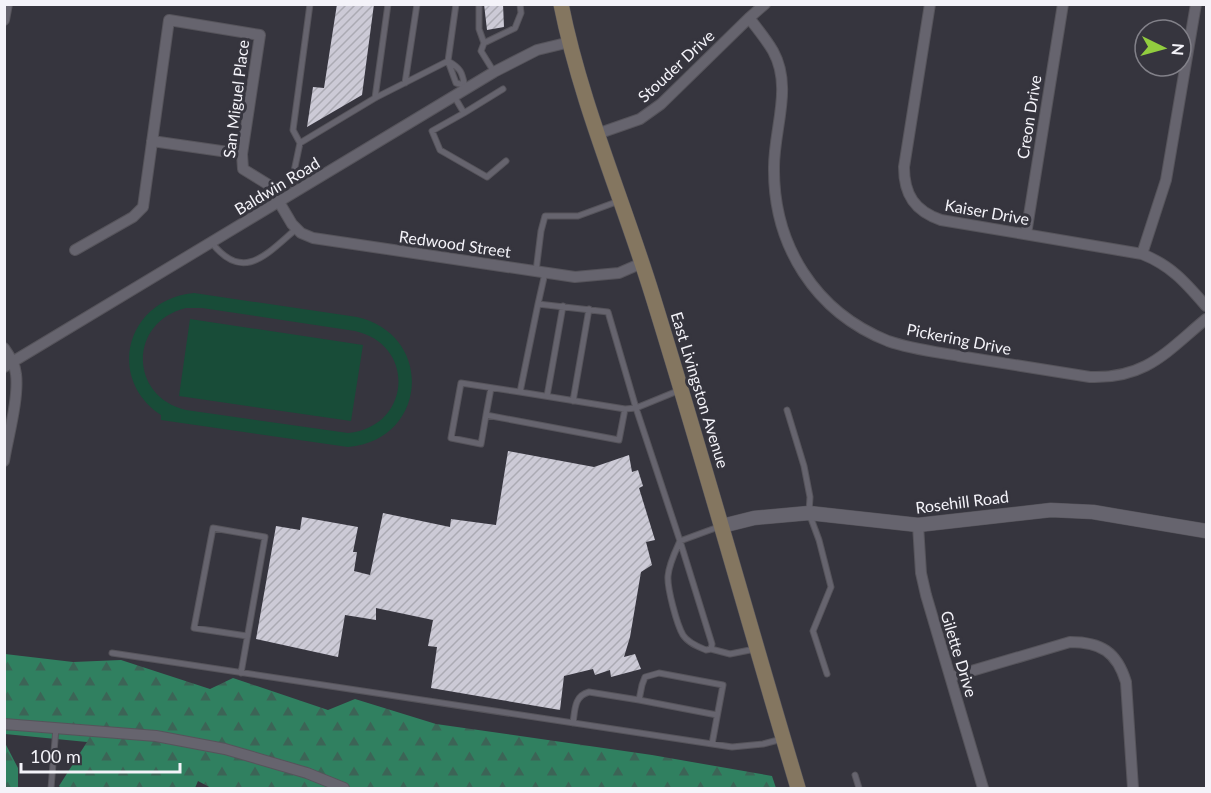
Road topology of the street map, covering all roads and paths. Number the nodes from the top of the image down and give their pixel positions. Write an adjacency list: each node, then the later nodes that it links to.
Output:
1 (7, 4): 14 (street)
2 (310, 4): 27 (lane)
3 (388, 4): 23 (lane)
4 (417, 4): 19 (lane)
5 (456, 4): 17 (lane)
6 (479, 4): 16 (lane)
7 (520, 4): 16 (lane)
8 (561, 4): 15 (main road, East Livingston Avenue)
9 (765, 4): 13 (street, Stouder Drive)
10 (930, 4): 34 (street, Kaiser Drive)
11 (1063, 4): 34 (street, Creon Drive)
12 (1196, 4): 37 (street)
13 (749, 18): 25 (street, Stouder Drive); 44 (street, Pickering Drive)
14 (4, 20)
15 (570, 42): 18 (street, Baldwin Road); 25 (main road, East Livingston Avenue)
16 (484, 43): 18 (lane)
17 (448, 61): 19 (lane); 20 (lane); 20 (lane)
18 (494, 72): 20 (street, Baldwin Road)
19 (405, 83): 23 (lane)
20 (465, 87): 22 (street, Baldwin Road)
21 (503, 89): 24 (lane)
22 (454, 96): 24 (lane); 30 (street, Baldwin Road)
23 (375, 98): 27 (lane)
24 (464, 112): 29 (lane)
25 (597, 134): 31 (main road, East Livingston Avenue)
26 (152, 141): 28 (street); 28 (street, San Miguel Place); 36 (street)
27 (300, 143): 30 (lane)
28 (242, 154): 32 (street, San Miguel Place)
29 (506, 161)
30 (295, 193): 32 (street, Baldwin Road)
31 (620, 201): 38 (main road, East Livingston Avenue); 39 (lane)
32 (278, 203): 33 (street); 35 (street, Baldwin Road)
33 (296, 229): 35 (lane); 39 (street, Redwood Street)
34 (1026, 234): 37 (street, Kaiser Drive)
35 (212, 243): 46 (street, Baldwin Road)
36 (75, 250)
37 (1142, 254): 42 (street, Kaiser Drive)
38 (642, 263): 39 (street, Redwood Street); 48 (main road, East Livingston Avenue)
39 (541, 272): 40 (lane)
40 (538, 304): 41 (lane); 49 (lane)
41 (563, 306): 43 (lane); 50 (lane)
42 (1206, 306)
43 (590, 309): 51 (lane); 52 (lane)
44 (1206, 319)
45 (4, 348): 46 (street)
46 (9, 365): 56 (street)
47 (491, 388): 49 (lane); 55 (lane); 55 (lane)
48 (682, 390): 52 (lane); 59 (main road, East Livingston Avenue)
49 (520, 392): 50 (lane)
50 (547, 396): 51 (lane)
51 (573, 401): 53 (lane)
52 (636, 408): 53 (lane); 61 (lane)
53 (625, 409): 55 (lane)
54 (787, 410): 57 (lane)
55 (486, 416)
56 (4, 461)
57 (809, 513): 58 (street, Rosehill Road); 59 (street, Rosehill Road); 67 (lane)
58 (918, 525): 60 (street, Rosehill Road); 68 (street, Gilette Drive)
59 (722, 526): 61 (lane); 63 (main road, East Livingston Avenue)
60 (1206, 531)
61 (680, 541): 64 (lane); 64 (lane)
62 (247, 636): 62 (lane); 66 (lane)
63 (757, 648): 64 (lane); 74 (main road, East Livingston Avenue)
64 (711, 649)
65 (112, 653): 66 (lane)
66 (241, 673): 71 (lane)
67 (827, 674)
68 (951, 677): 81 (street, Gilette Drive); 82 (street)
69 (639, 700): 70 (lane); 70 (lane); 71 (lane)
70 (717, 715): 75 (lane)
71 (573, 723): 75 (lane)
72 (4, 724): 73 (street)
73 (56, 728): 77 (lane); 78 (street)
74 (783, 738): 75 (lane); 79 (main road, East Livingston Avenue)
75 (712, 744)
76 (855, 775): 80 (lane)
77 (51, 789)
78 (344, 789)
79 (798, 789)
80 (859, 789)
81 (983, 789)
82 (1133, 789)

